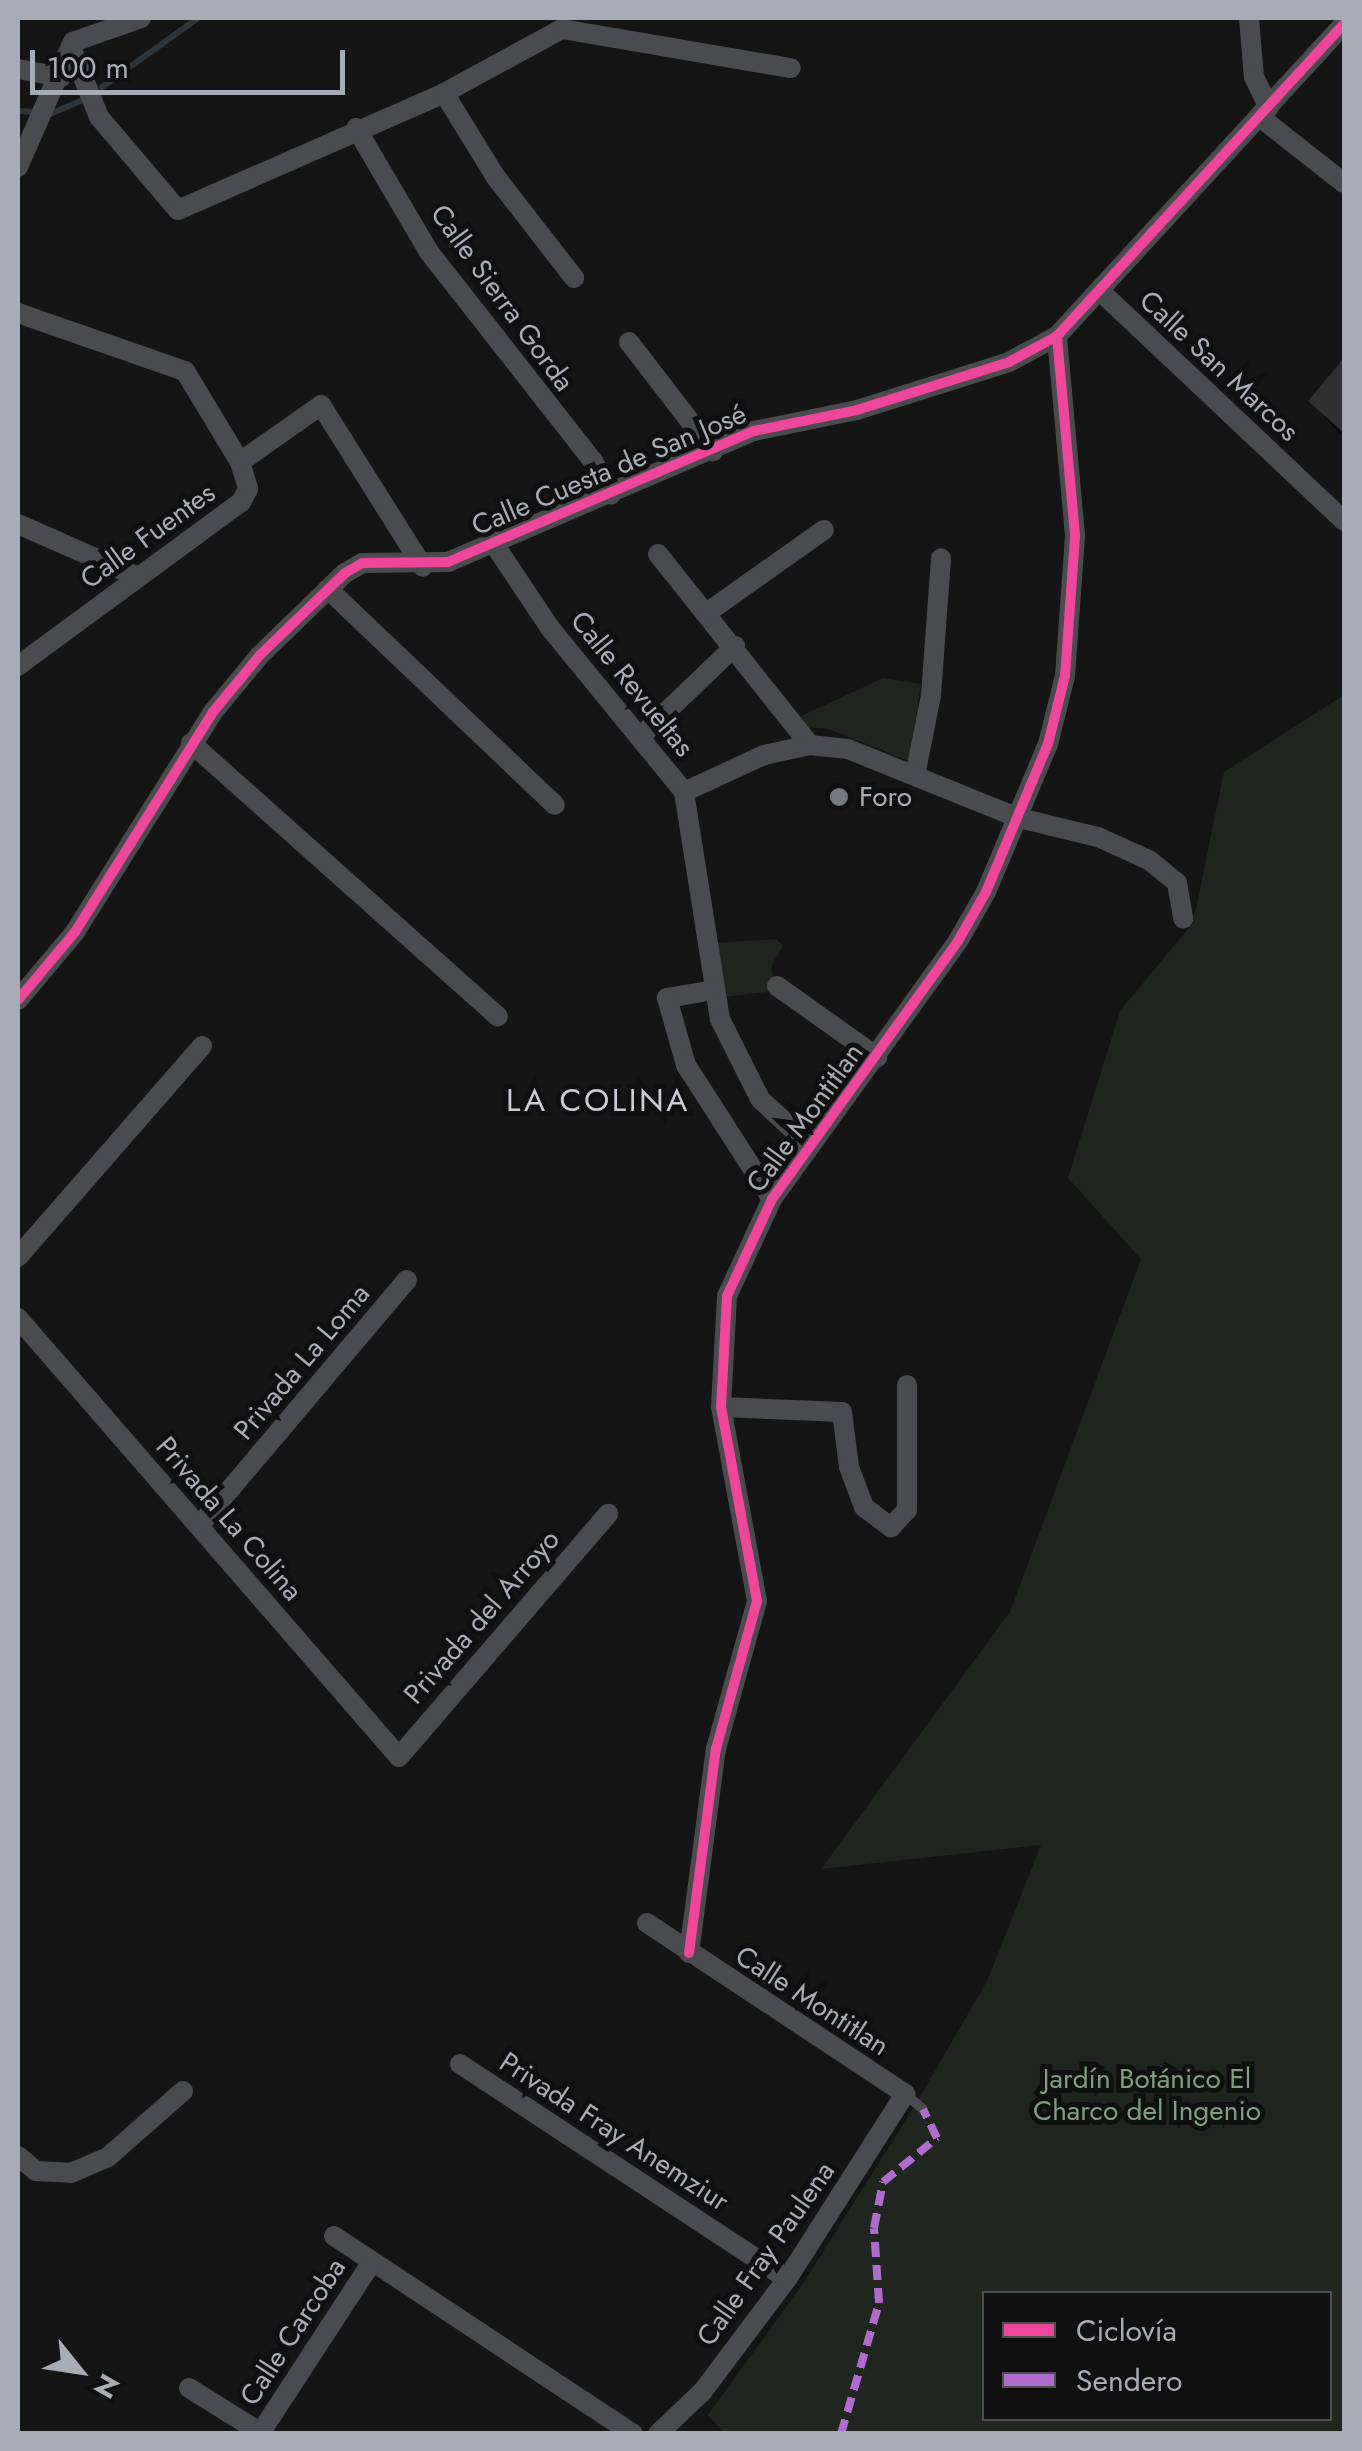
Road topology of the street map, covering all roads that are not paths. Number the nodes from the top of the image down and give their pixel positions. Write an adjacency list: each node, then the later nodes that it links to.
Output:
1 (84, 18): 5 (street)
2 (141, 18): 5 (street)
3 (1249, 18): 10 (street)
4 (1344, 24): 10 (street, Calle Cuesta de San José)
5 (72, 44): 8 (street); 11 (street)
6 (791, 68): 9 (street)
7 (18, 70): 8 (street)
8 (61, 77): 12 (street)
9 (444, 93): 11 (street); 14 (street)
10 (1265, 113): 13 (street); 15 (street, Calle Cuesta de San José)
11 (356, 128): 21 (street, Calle Sierra Gorda)
12 (18, 167)
13 (1344, 183)
14 (574, 278)
15 (1100, 292): 17 (street, Calle Cuesta de San José); 22 (street, Calle San Marcos)
16 (18, 313): 20 (street, Calle Fuentes)
17 (1057, 336): 19 (street, Calle Cuesta de San José); 40 (street, Calle Montitlan)
18 (629, 342): 19 (street)
19 (713, 451): 21 (street, Calle Cuesta de San José)
20 (240, 462): 28 (street); 29 (street, Calle Fuentes)
21 (611, 495): 25 (street, Calle Cuesta de San José)
22 (1344, 521)
23 (18, 524): 29 (street)
24 (824, 530): 31 (street)
25 (494, 544): 28 (street, Calle Cuesta de San José); 34 (street, Calle Revueltas)
26 (658, 554): 31 (street)
27 (941, 558): 37 (street)
28 (423, 567): 30 (street, Calle Cuesta de San José)
29 (138, 577): 33 (street, Calle Fuentes)
30 (328, 589): 35 (street, Calle Cuesta de San José); 39 (street)
31 (708, 612): 32 (street)
32 (734, 646): 34 (street); 36 (street)
33 (18, 666)
34 (642, 734): 38 (street, Calle Revueltas)
35 (191, 743): 44 (street, Calle Cuesta de San José); 45 (street)
36 (810, 744): 37 (street); 38 (street)
37 (915, 776): 40 (street)
38 (684, 792): 43 (street, Calle Revueltas)
39 (556, 805)
40 (1019, 818): 41 (street); 47 (street, Calle Montitlan)
41 (1183, 918)
42 (777, 986): 47 (street)
43 (714, 990): 48 (street, Calle Revueltas); 49 (street)
44 (18, 1000)
45 (498, 1017)
46 (202, 1046): 50 (street)
47 (877, 1057): 48 (street, Calle Montitlan)
48 (810, 1146): 49 (street, Calle Montitlan)
49 (772, 1199): 54 (street, Calle Montitlan)
50 (18, 1257)
51 (407, 1280): 56 (street, Privada La Loma)
52 (18, 1318): 56 (street, Privada La Colina)
53 (908, 1385): 54 (street)
54 (721, 1407): 59 (street, Calle Montitlan)
55 (608, 1514): 57 (street, Privada del Arroyo)
56 (199, 1526): 57 (street, Privada La Colina)
57 (398, 1757)
58 (647, 1922): 59 (street, Calle Montitlan)
59 (689, 1953): 62 (street, Calle Montitlan)
60 (460, 2064): 67 (street, Privada Fray Anemziur)
61 (183, 2091): 64 (street)
62 (905, 2094): 63 (lane); 67 (street, Calle Fray Paulena)
63 (923, 2109)
64 (18, 2156)
65 (334, 2236): 66 (street)
66 (372, 2262): 69 (street, Calle Carcoba); 70 (street)
67 (787, 2279): 71 (street, Calle Fray Paulena)
68 (188, 2388): 69 (street)
69 (262, 2433)
70 (632, 2434)
71 (658, 2434)

